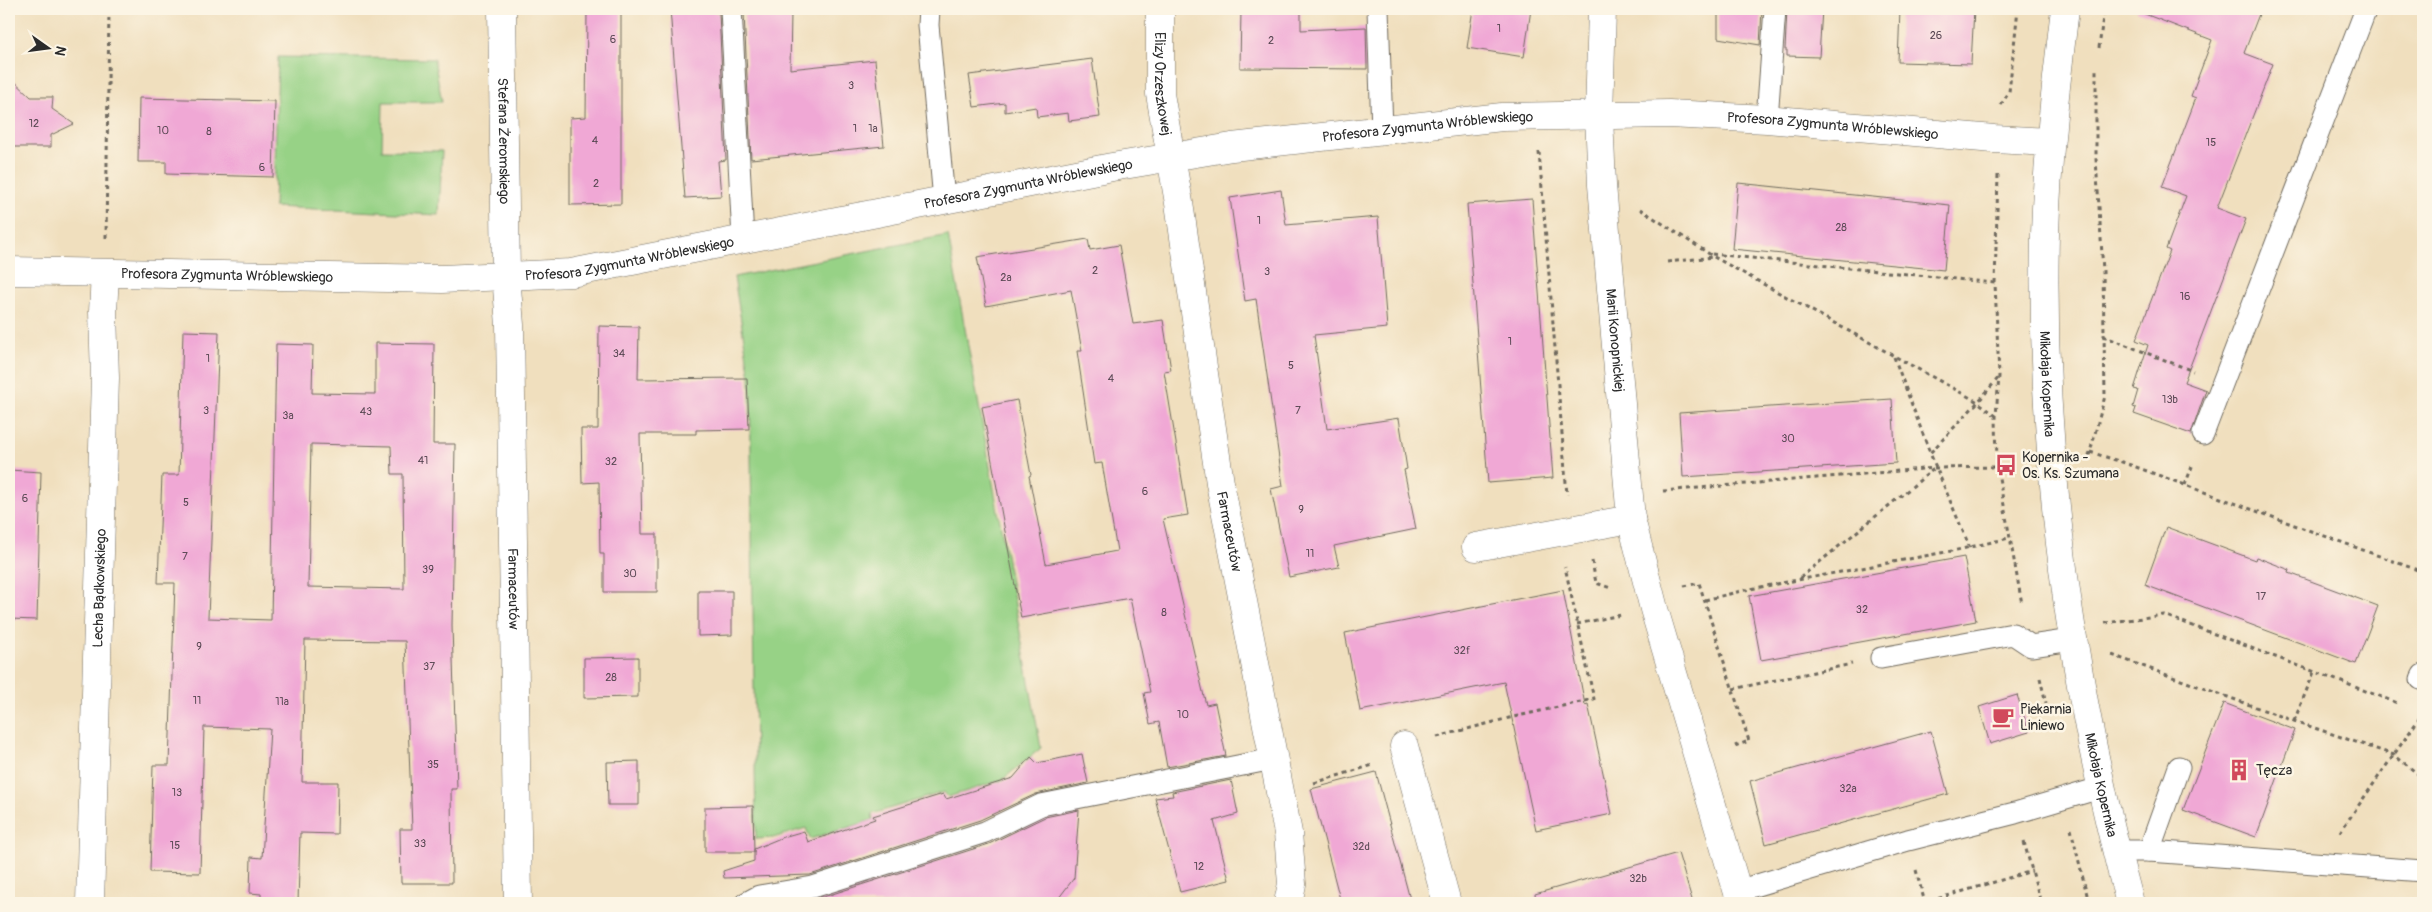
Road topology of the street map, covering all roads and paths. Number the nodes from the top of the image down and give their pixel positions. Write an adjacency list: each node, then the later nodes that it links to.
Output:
1 (109, 9): 27 (path)
2 (502, 9): 28 (street, Stefana Żeromskiego)
3 (731, 9): 22 (lane)
4 (929, 9): 21 (lane)
5 (1160, 9): 19 (street, Elizy Orzeszkowej)
6 (1378, 9): 16 (lane)
7 (1602, 9): 14 (street, Marii Konopnickiej)
8 (1775, 9): 15 (lane)
9 (2065, 9): 17 (street, Mikołaja Kopernika)
10 (2104, 9): 12 (path)
11 (2366, 9): 33 (lane)
12 (2098, 52)
13 (2097, 61): 30 (path)
14 (1599, 116): 15 (street, Profesora Zygmunta Wróblewskiego); 16 (street, Profesora Zygmunta Wróblewskiego); 20 (street, Marii Konopnickiej)
15 (1767, 118): 17 (street, Profesora Zygmunta Wróblewskiego)
16 (1382, 131): 19 (street, Profesora Zygmunta Wróblewskiego)
17 (2050, 142): 55 (street, Mikołaja Kopernika)
18 (1539, 151): 44 (path)
19 (1170, 158): 21 (street, Profesora Zygmunta Wróblewskiego); 67 (street, Farmaceutów)
20 (1602, 185): 23 (path); 43 (street, Marii Konopnickiej)
21 (944, 200): 22 (street, Profesora Zygmunta Wróblewskiego)
22 (743, 239): 28 (street, Profesora Zygmunta Wróblewskiego)
23 (1709, 254): 24 (path); 29 (path)
24 (1714, 257): 25 (path); 31 (path)
25 (1667, 262)
26 (9, 270): 27 (street, Profesora Zygmunta Wróblewskiego)
27 (105, 274): 28 (street, Profesora Zygmunta Wróblewskiego); 79 (street, Lecha Bądkowskiego)
28 (506, 275): 80 (street, Farmaceutów)
29 (1995, 283)
30 (2103, 336): 33 (path); 37 (path)
31 (1894, 356): 34 (path); 38 (path)
32 (1999, 376): 34 (path)
33 (2223, 382): 36 (lane)
34 (1978, 402): 35 (path); 38 (path)
35 (1996, 416)
36 (2203, 434)
37 (2090, 452): 39 (path); 48 (path)
38 (1930, 453): 41 (path)
39 (2088, 462)
40 (1998, 467): 41 (path)
41 (1935, 468): 42 (path); 47 (path); 49 (path)
42 (1665, 491)
43 (1631, 519): 44 (street); 77 (street, Marii Konopnickiej)
44 (1565, 532): 46 (street); 53 (path)
45 (2010, 538): 47 (path)
46 (1476, 547)
47 (1970, 548): 49 (path)
48 (2423, 572)
49 (1799, 579): 51 (path)
50 (1680, 586): 51 (path)
51 (1705, 600): 59 (path)
52 (1629, 614): 53 (path)
53 (1577, 624): 60 (path)
54 (2103, 631): 58 (path)
55 (2072, 640): 57 (lane); 70 (street, Mikołaja Kopernika)
56 (2106, 653): 63 (path)
57 (1881, 658): 59 (path)
58 (2314, 672): 61 (path); 63 (path)
59 (1732, 689): 65 (path)
60 (1594, 700)
61 (2405, 706)
62 (2414, 710): 66 (path)
63 (2294, 722): 66 (path)
64 (1404, 746): 83 (street)
65 (1723, 750)
66 (2394, 755): 69 (path); 71 (path)
67 (1274, 759): 81 (lane); 82 (street, Farmaceutów)
68 (2179, 767): 74 (lane)
69 (2423, 778)
70 (2100, 788): 73 (street, Mikołaja Kopernika); 77 (lane)
71 (2340, 831)
72 (2022, 836): 75 (path)
73 (2116, 851): 74 (lane); 86 (street, Mikołaja Kopernika)
74 (2149, 851): 76 (lane)
75 (2032, 871): 78 (path); 85 (path)
76 (2423, 871)
77 (1739, 897)
78 (1924, 902): 84 (path)
79 (90, 903)
80 (518, 903)
81 (746, 903)
82 (1288, 903)
83 (1447, 903)
84 (1918, 903)
85 (2041, 903)
86 (2130, 903)

